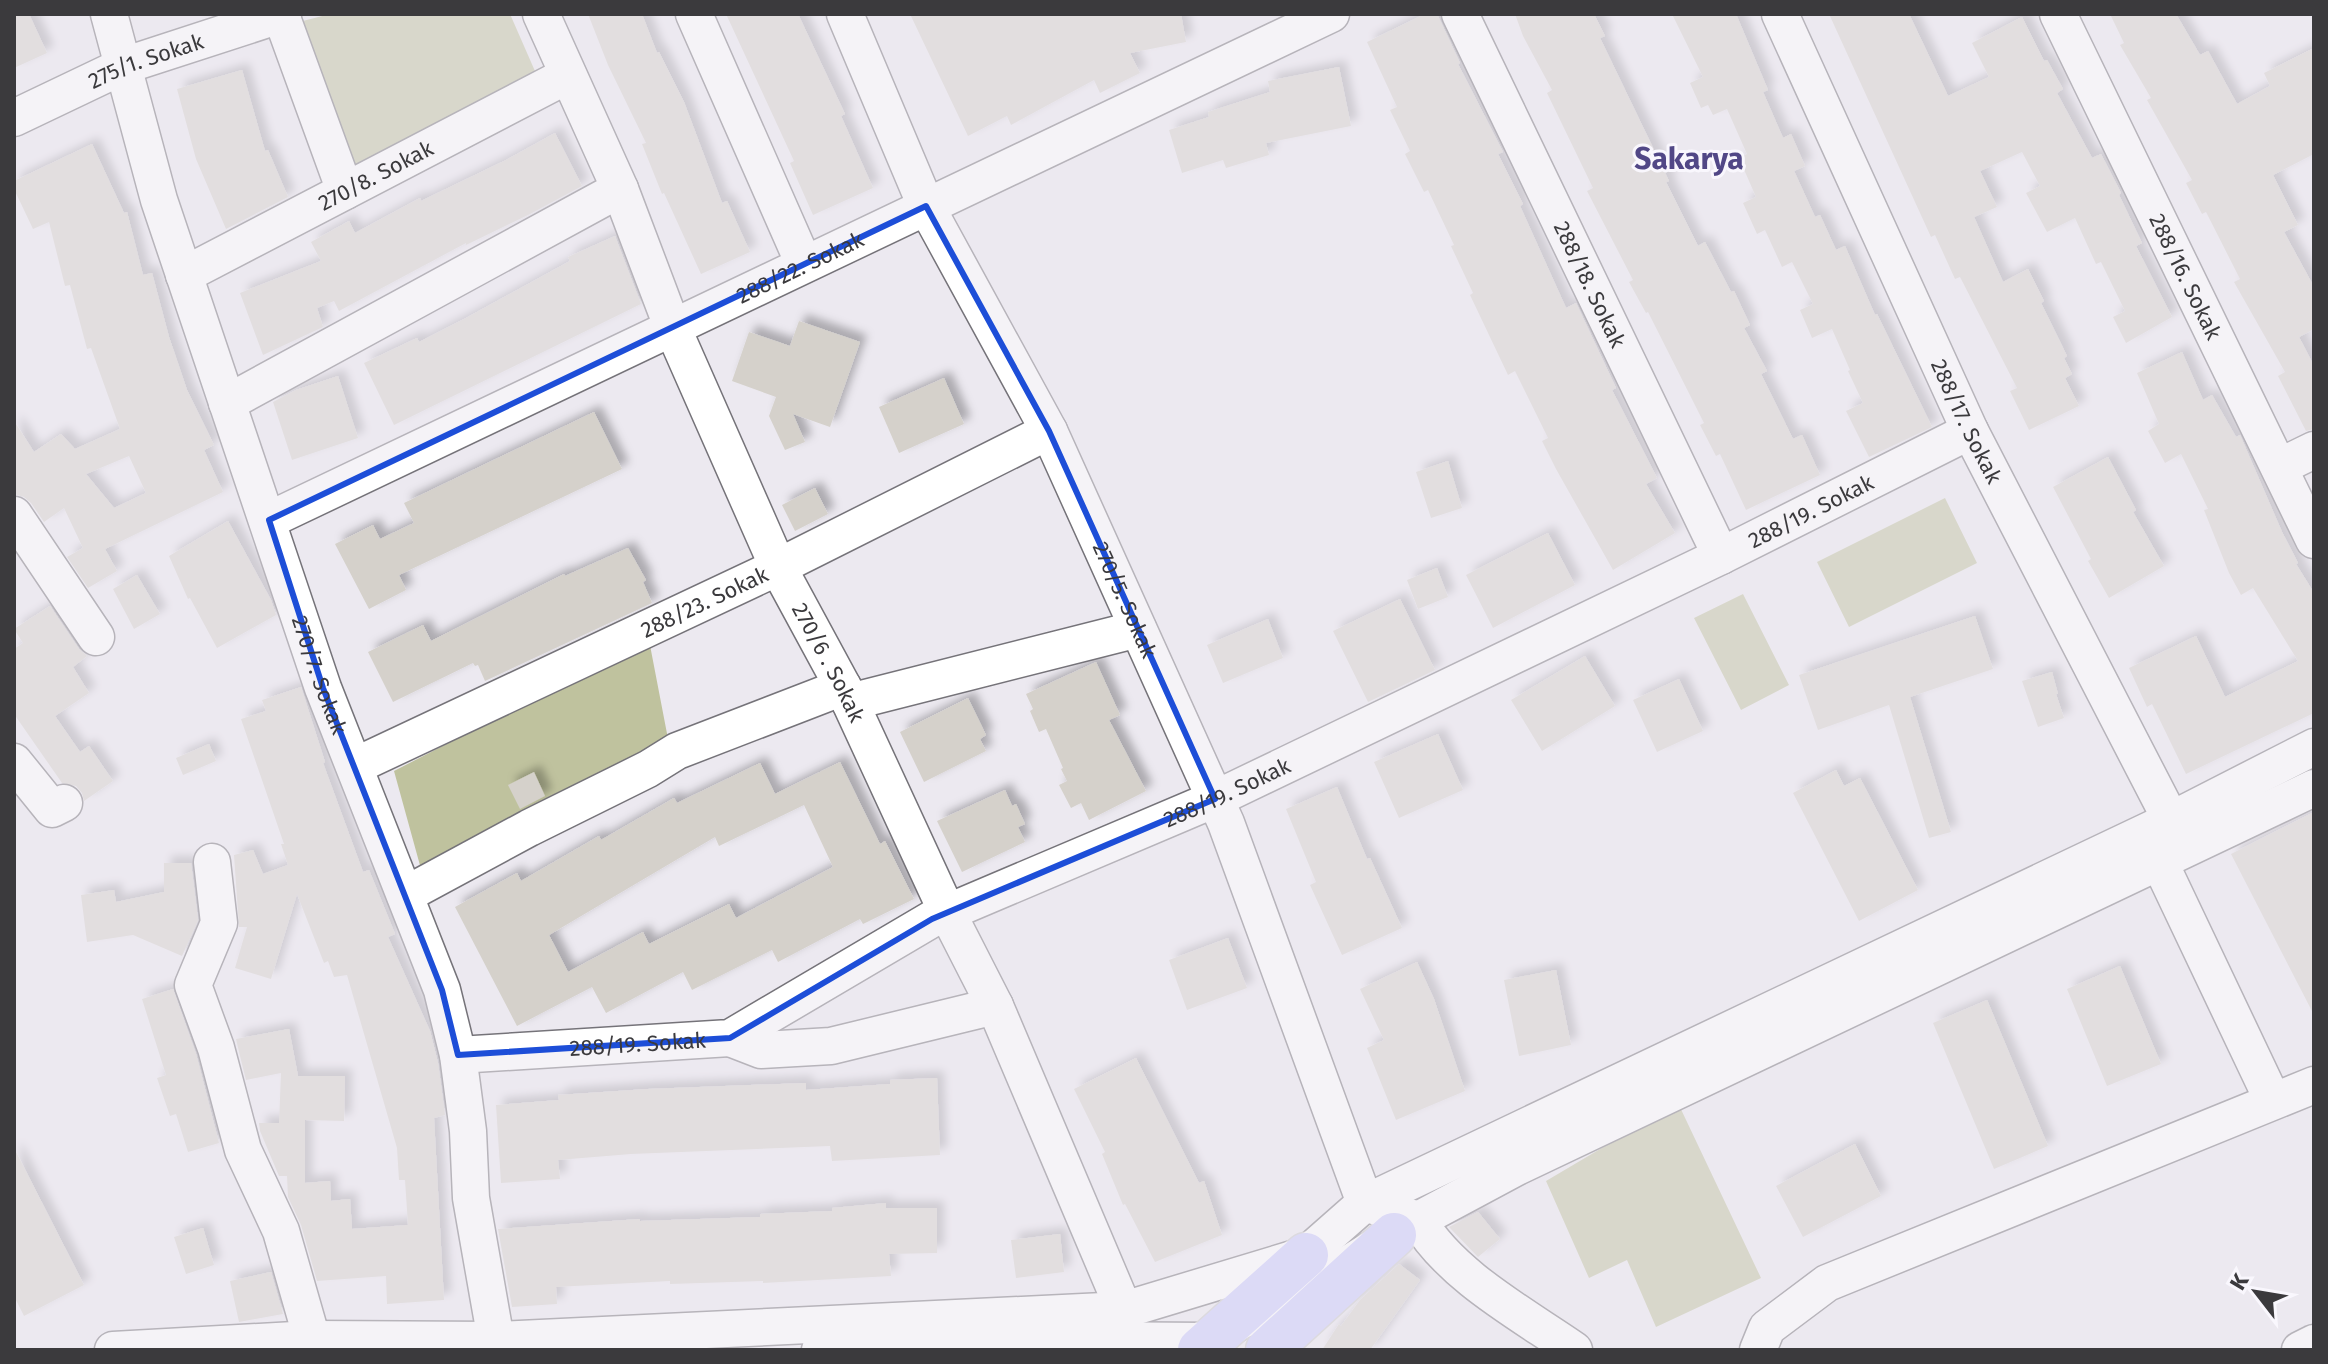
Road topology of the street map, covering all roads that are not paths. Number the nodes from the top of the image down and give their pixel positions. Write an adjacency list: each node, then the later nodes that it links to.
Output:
1 (109, 14): 10 (street, 270/7. Sokak)
2 (282, 14): 10 (street, 275/1. Sokak); 14 (street)
3 (541, 14): 11 (street, 270/6 . Sokak)
4 (694, 14): 16 (street)
5 (845, 14): 15 (street, 270/5. Sokak)
6 (1331, 14): 15 (street, 288/22. Sokak)
7 (1460, 14): 27 (street, 288/18. Sokak)
8 (1780, 14): 21 (street, 288/17. Sokak)
9 (2058, 14): 23 (street, 288/16. Sokak)
10 (123, 66): 12 (street, 275/1. Sokak); 17 (street, 270/7. Sokak)
11 (568, 75): 13 (street, 270/6 . Sokak); 14 (street, 270/8. Sokak)
12 (14, 118)
13 (620, 189): 18 (street, 270/6 . Sokak); 19 (street)
14 (345, 191): 17 (street, 270/8. Sokak)
15 (926, 206): 16 (street, 288/22. Sokak); 20 (street, 270/5. Sokak)
16 (804, 264): 18 (street, 288/22. Sokak)
17 (184, 275): 19 (street, 270/7. Sokak)
18 (673, 329): 25 (street, 288/22. Sokak); 28 (street, 270/6 . Sokak)
19 (227, 403): 25 (street, 270/7. Sokak)
20 (1049, 431): 28 (street, 288/23. Sokak); 29 (street, 270/5. Sokak)
21 (1970, 431): 27 (street, 288/19. Sokak); 38 (street, 288/17. Sokak)
22 (2314, 450): 23 (street)
23 (2279, 467): 26 (street, 288/16. Sokak)
24 (14, 515): 30 (street)
25 (269, 520): 34 (street, 270/7. Sokak)
26 (2314, 540)
27 (1721, 556): 36 (street, 288/19. Sokak)
28 (778, 567): 31 (street, 270/6 . Sokak); 34 (street, 288/23. Sokak)
29 (1138, 629): 31 (street); 36 (street, 270/5. Sokak)
30 (96, 637)
31 (847, 695): 41 (street); 42 (street, 270/6 . Sokak)
32 (2314, 747): 38 (street)
33 (14, 762): 37 (street)
34 (355, 766): 41 (street, 270/7. Sokak)
35 (2314, 788): 39 (street)
36 (1215, 799): 42 (street, 288/19. Sokak); 48 (street, 270/5. Sokak)
37 (64, 803)
38 (2171, 820): 48 (street)
39 (2159, 861): 47 (street); 49 (street)
40 (212, 862): 52 (street)
41 (405, 895): 45 (street, 270/7. Sokak)
42 (947, 912): 43 (street, 270/6 . Sokak); 44 (street, 288/19. Sokak)
43 (995, 1006): 44 (street); 51 (street, 270/6 . Sokak)
44 (730, 1038): 45 (street, 288/19. Sokak)
45 (458, 1055): 53 (street, 270/7. Sokak)
46 (2314, 1085): 47 (street)
47 (2273, 1101): 61 (street)
48 (1365, 1203): 49 (street); 50 (street)
49 (1406, 1228): 55 (street); 59 (main road); 60 (street)
50 (1306, 1255): 51 (street); 55 (main road)
51 (1124, 1310): 53 (street)
52 (312, 1339): 53 (street); 57 (street)
53 (496, 1340)
54 (2314, 1343): 62 (street)
55 (1204, 1346): 56 (street)
56 (919, 1348): 58 (street)
57 (113, 1350)
58 (820, 1350)
59 (1268, 1350)
60 (1574, 1350)
61 (1758, 1350)
62 (2300, 1350)

